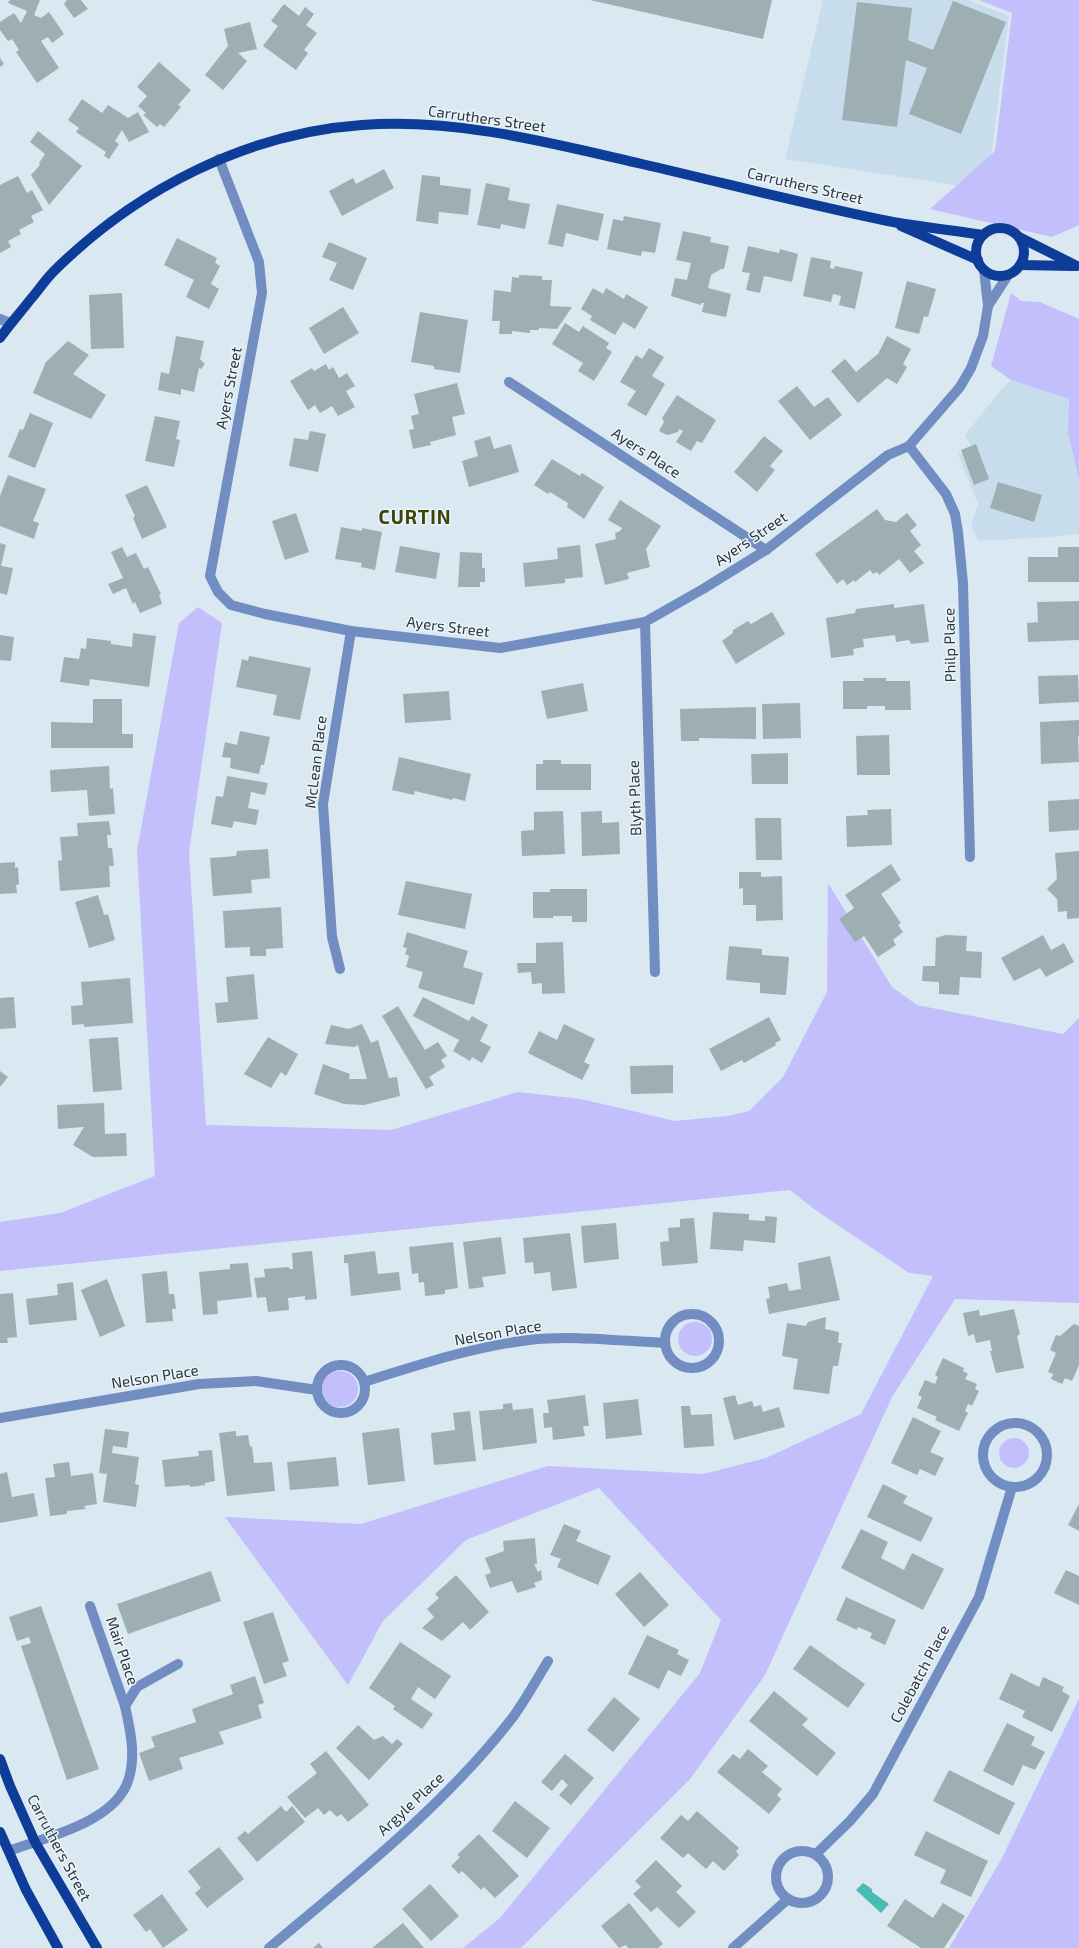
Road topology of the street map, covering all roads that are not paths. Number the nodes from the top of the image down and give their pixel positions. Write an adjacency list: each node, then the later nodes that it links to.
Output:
1 (219, 159): 2 (main road, Carruthers Street); 12 (main road, Carruthers Street); 18 (street, Ayers Street)
2 (888, 221): 3 (main road, Carruthers Street); 5 (main road, Carruthers Street)
3 (983, 235): 4 (main road); 5 (main road)
4 (1019, 237): 6 (main road); 7 (main road)
5 (978, 260): 8 (main road)
6 (1020, 265): 7 (main road); 9 (main road)
7 (1078, 266)
8 (984, 270): 9 (main road); 10 (street, Ayers Street)
9 (1008, 275): 10 (street, Ayers Street)
10 (988, 306): 15 (street, Ayers Street)
11 (0, 319): 12 (street)
12 (10, 323): 13 (main road, Carruthers Street)
13 (0, 338)
14 (508, 382): 16 (street, Ayers Place)
15 (909, 446): 16 (street, Ayers Street); 19 (street, Philp Place)
16 (766, 550): 17 (street, Ayers Street)
17 (645, 622): 18 (street, Ayers Street); 21 (street, Blyth Place)
18 (352, 631): 20 (street, McLean Place)
19 (970, 857)
20 (340, 969)
21 (655, 972)
22 (665, 1343): 22 (street); 23 (street, Nelson Place)
23 (364, 1382): 24 (street); 24 (street)
24 (317, 1390): 25 (street, Nelson Place)
25 (0, 1418)
26 (1012, 1487): 26 (street); 35 (street, Colebatch Place)
27 (90, 1606): 30 (street, Mair Place)
28 (548, 1660): 39 (street, Argyle Place)
29 (178, 1664): 30 (street, Mair Place)
30 (125, 1706): 33 (street, Mair Place)
31 (0, 1759): 33 (main road, Carruthers Street)
32 (0, 1832): 34 (main road)
33 (35, 1842): 34 (street, Mair Place); 38 (main road, Carruthers Street)
34 (9, 1852): 37 (main road)
35 (816, 1854): 36 (street); 36 (street)
36 (788, 1899): 40 (street)
37 (58, 1948)
38 (97, 1948)
39 (270, 1948)
40 (733, 1948)

